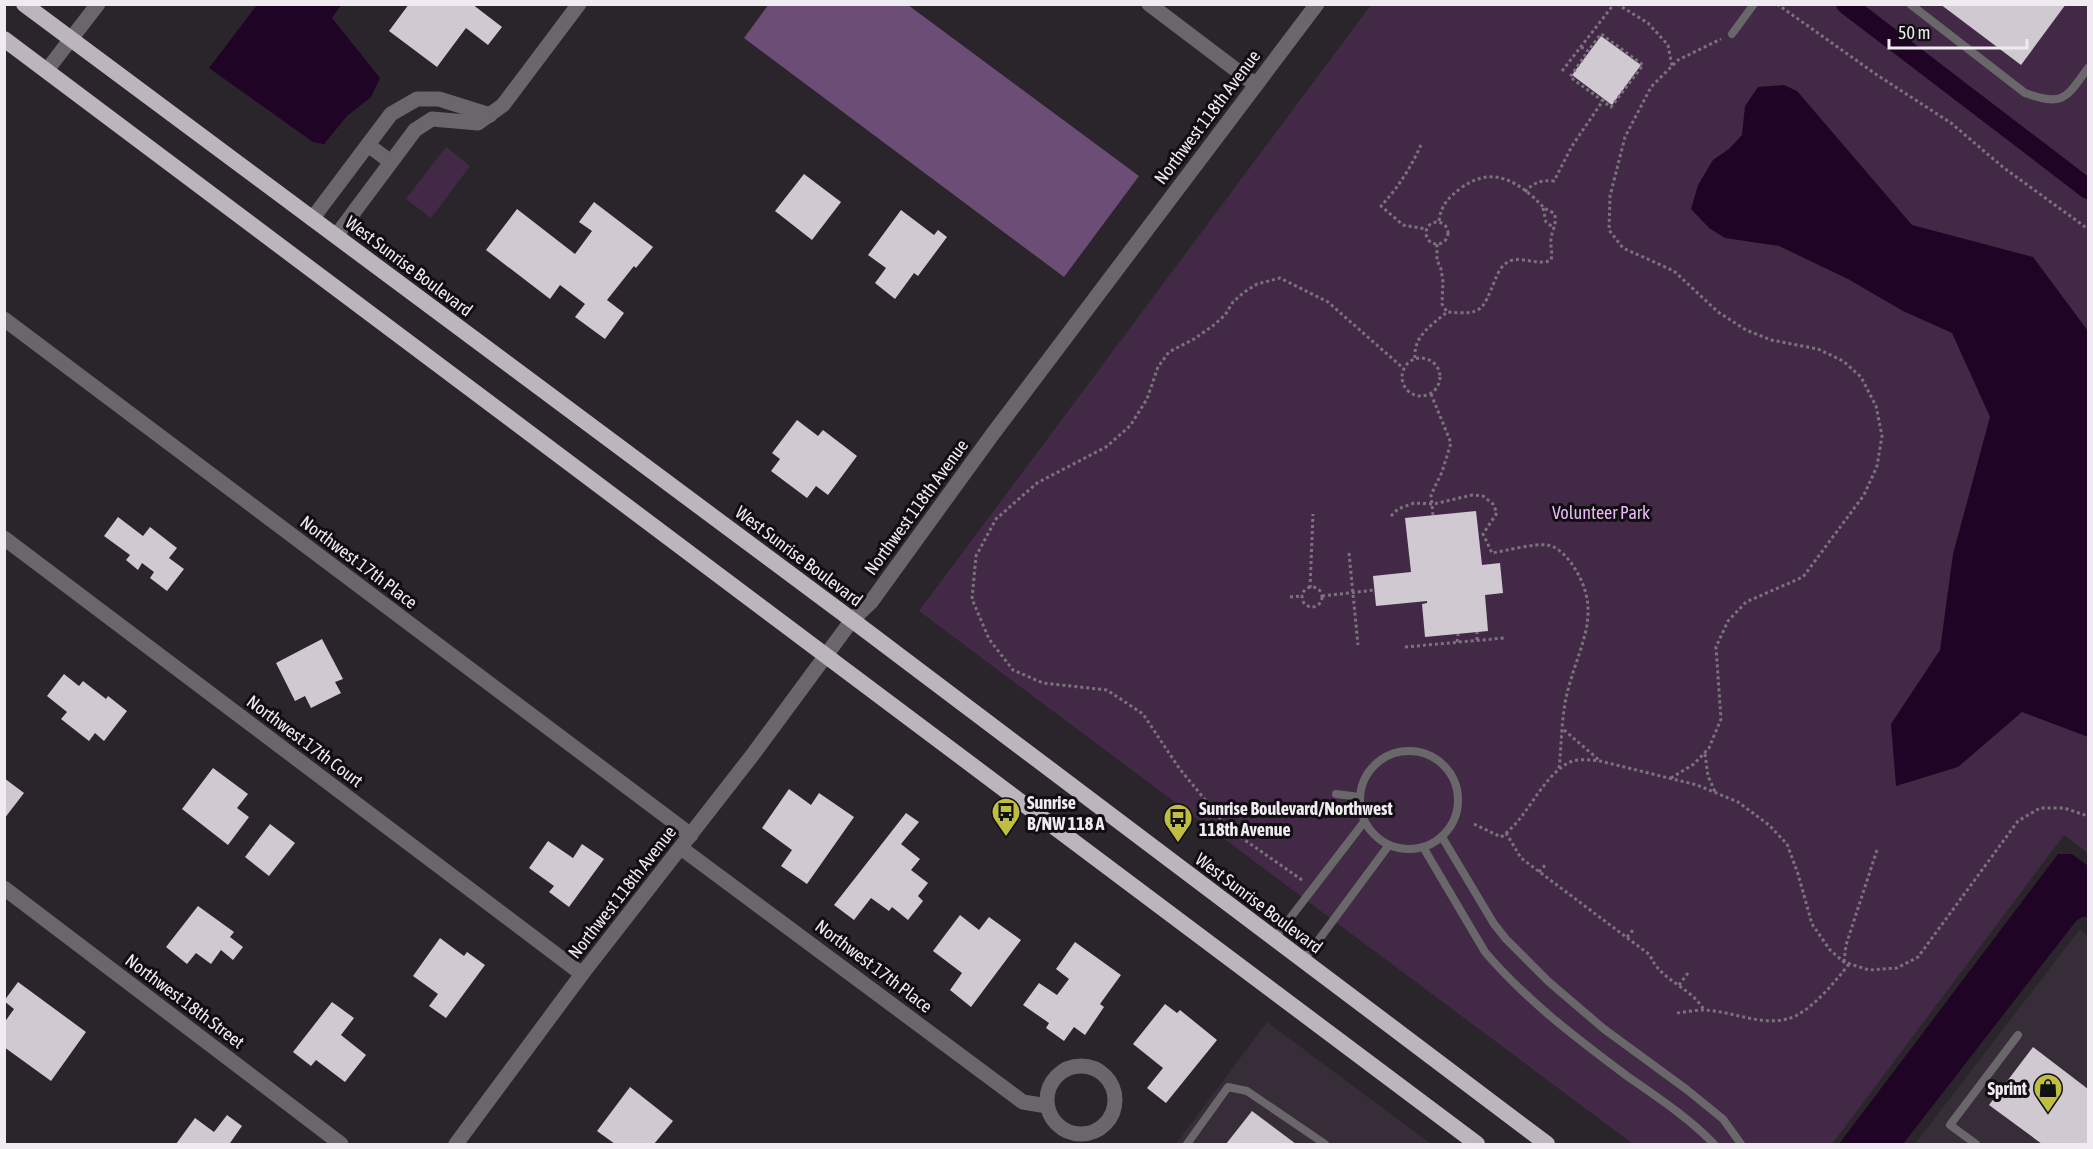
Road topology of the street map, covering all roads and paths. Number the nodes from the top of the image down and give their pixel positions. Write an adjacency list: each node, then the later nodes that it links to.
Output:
1 (24, 4): 12 (highway, West Sunrise Boulevard)
2 (98, 4): 12 (street)
3 (579, 4): 21 (street)
4 (1149, 4): 19 (street)
5 (1317, 4): 19 (street, Northwest 118th Avenue)
6 (1616, 4): 13 (path); 15 (path)
7 (1755, 4): 10 (lane)
8 (1777, 4): 31 (path)
9 (1910, 4): 16 (lane)
10 (1732, 34): 15 (path)
11 (4, 39): 17 (highway)
12 (70, 39): 17 (street); 27 (highway, West Sunrise Boulevard)
13 (1581, 47): 14 (path); 18 (path)
14 (1588, 51): 20 (path); 20 (path)
15 (1672, 66): 61 (path)
16 (2088, 68)
17 (47, 70): 59 (highway)
18 (1562, 71)
19 (1256, 85): 51 (street, Northwest 118th Avenue)
20 (1603, 100): 25 (path)
21 (490, 115): 22 (street); 24 (street)
22 (368, 145): 24 (street); 27 (street)
23 (1421, 145): 30 (path)
24 (391, 162): 32 (street)
25 (1526, 192): 26 (path); 28 (path)
26 (1543, 208): 29 (path); 29 (path)
27 (312, 219): 32 (highway, West Sunrise Boulevard)
28 (1439, 221): 30 (path); 33 (path)
29 (1554, 228): 34 (path)
30 (1426, 229): 33 (path)
31 (2088, 229)
32 (336, 236): 51 (highway, West Sunrise Boulevard)
33 (1437, 244): 34 (path)
34 (1447, 312): 36 (path)
35 (4, 319): 73 (street, Northwest 17th Place)
36 (1415, 358): 37 (path); 38 (path)
37 (1403, 368): 38 (path); 79 (path)
38 (1431, 394): 39 (path)
39 (1432, 504): 41 (path); 42 (path); 60 (path)
40 (1313, 514): 45 (path)
41 (1433, 515)
42 (1391, 516)
43 (4, 538): 88 (street, Northwest 17th Court)
44 (1349, 553): 47 (path)
45 (1310, 588): 48 (path); 49 (path)
46 (1375, 590): 47 (path)
47 (1353, 593): 49 (path); 57 (path)
48 (1303, 596): 49 (path); 50 (path)
49 (1322, 596)
50 (1290, 597)
51 (852, 620): 59 (street, Northwest 118th Avenue); 83 (highway, West Sunrise Boulevard)
52 (1477, 632): 55 (path)
53 (1458, 634): 56 (path)
54 (1504, 638): 55 (path)
55 (1477, 640): 56 (path)
56 (1457, 642): 58 (path)
57 (1358, 645)
58 (1405, 647)
59 (825, 656): 73 (street, Northwest 118th Avenue); 98 (highway)
60 (1563, 730): 62 (path); 63 (path)
61 (1704, 753): 64 (path); 65 (path)
62 (1600, 761): 63 (path); 64 (path)
63 (1558, 771): 71 (path)
64 (1671, 778): 65 (path)
65 (1715, 792): 85 (path)
66 (1336, 794): 67 (lane)
67 (1360, 797): 69 (lane); 72 (lane)
68 (2088, 816): 86 (path)
69 (1364, 822): 74 (lane); 83 (lane)
70 (1474, 824): 71 (path)
71 (1506, 833): 78 (path)
72 (1442, 837): 75 (lane); 101 (lane)
73 (686, 842): 88 (street, Northwest 118th Avenue); 93 (street, Northwest 17th Place)
74 (1389, 845): 75 (lane); 84 (lane)
75 (1422, 847): 100 (lane)
76 (1877, 850): 85 (path)
77 (1546, 864): 78 (path)
78 (1539, 872): 82 (path)
79 (1302, 880)
80 (4, 888): 94 (street, Northwest 18th Street)
81 (1633, 930): 82 (path)
82 (1627, 937): 89 (path)
83 (1275, 939): 84 (highway, West Sunrise Boulevard)
84 (1303, 960): 99 (highway, West Sunrise Boulevard)
85 (1844, 962): 86 (path)
86 (1849, 964): 90 (path)
87 (1688, 973): 89 (path)
88 (582, 974): 95 (street, Northwest 118th Avenue)
89 (1679, 985): 90 (path)
90 (1704, 1010): 91 (path)
91 (1677, 1013)
92 (2018, 1035): 102 (lane)
93 (1047, 1106): 93 (street)
94 (341, 1144)
95 (456, 1144)
96 (1187, 1144): 97 (lane)
97 (1324, 1144)
98 (1477, 1144)
99 (1547, 1144)
100 (1714, 1144)
101 (1742, 1144)
102 (1976, 1144)

